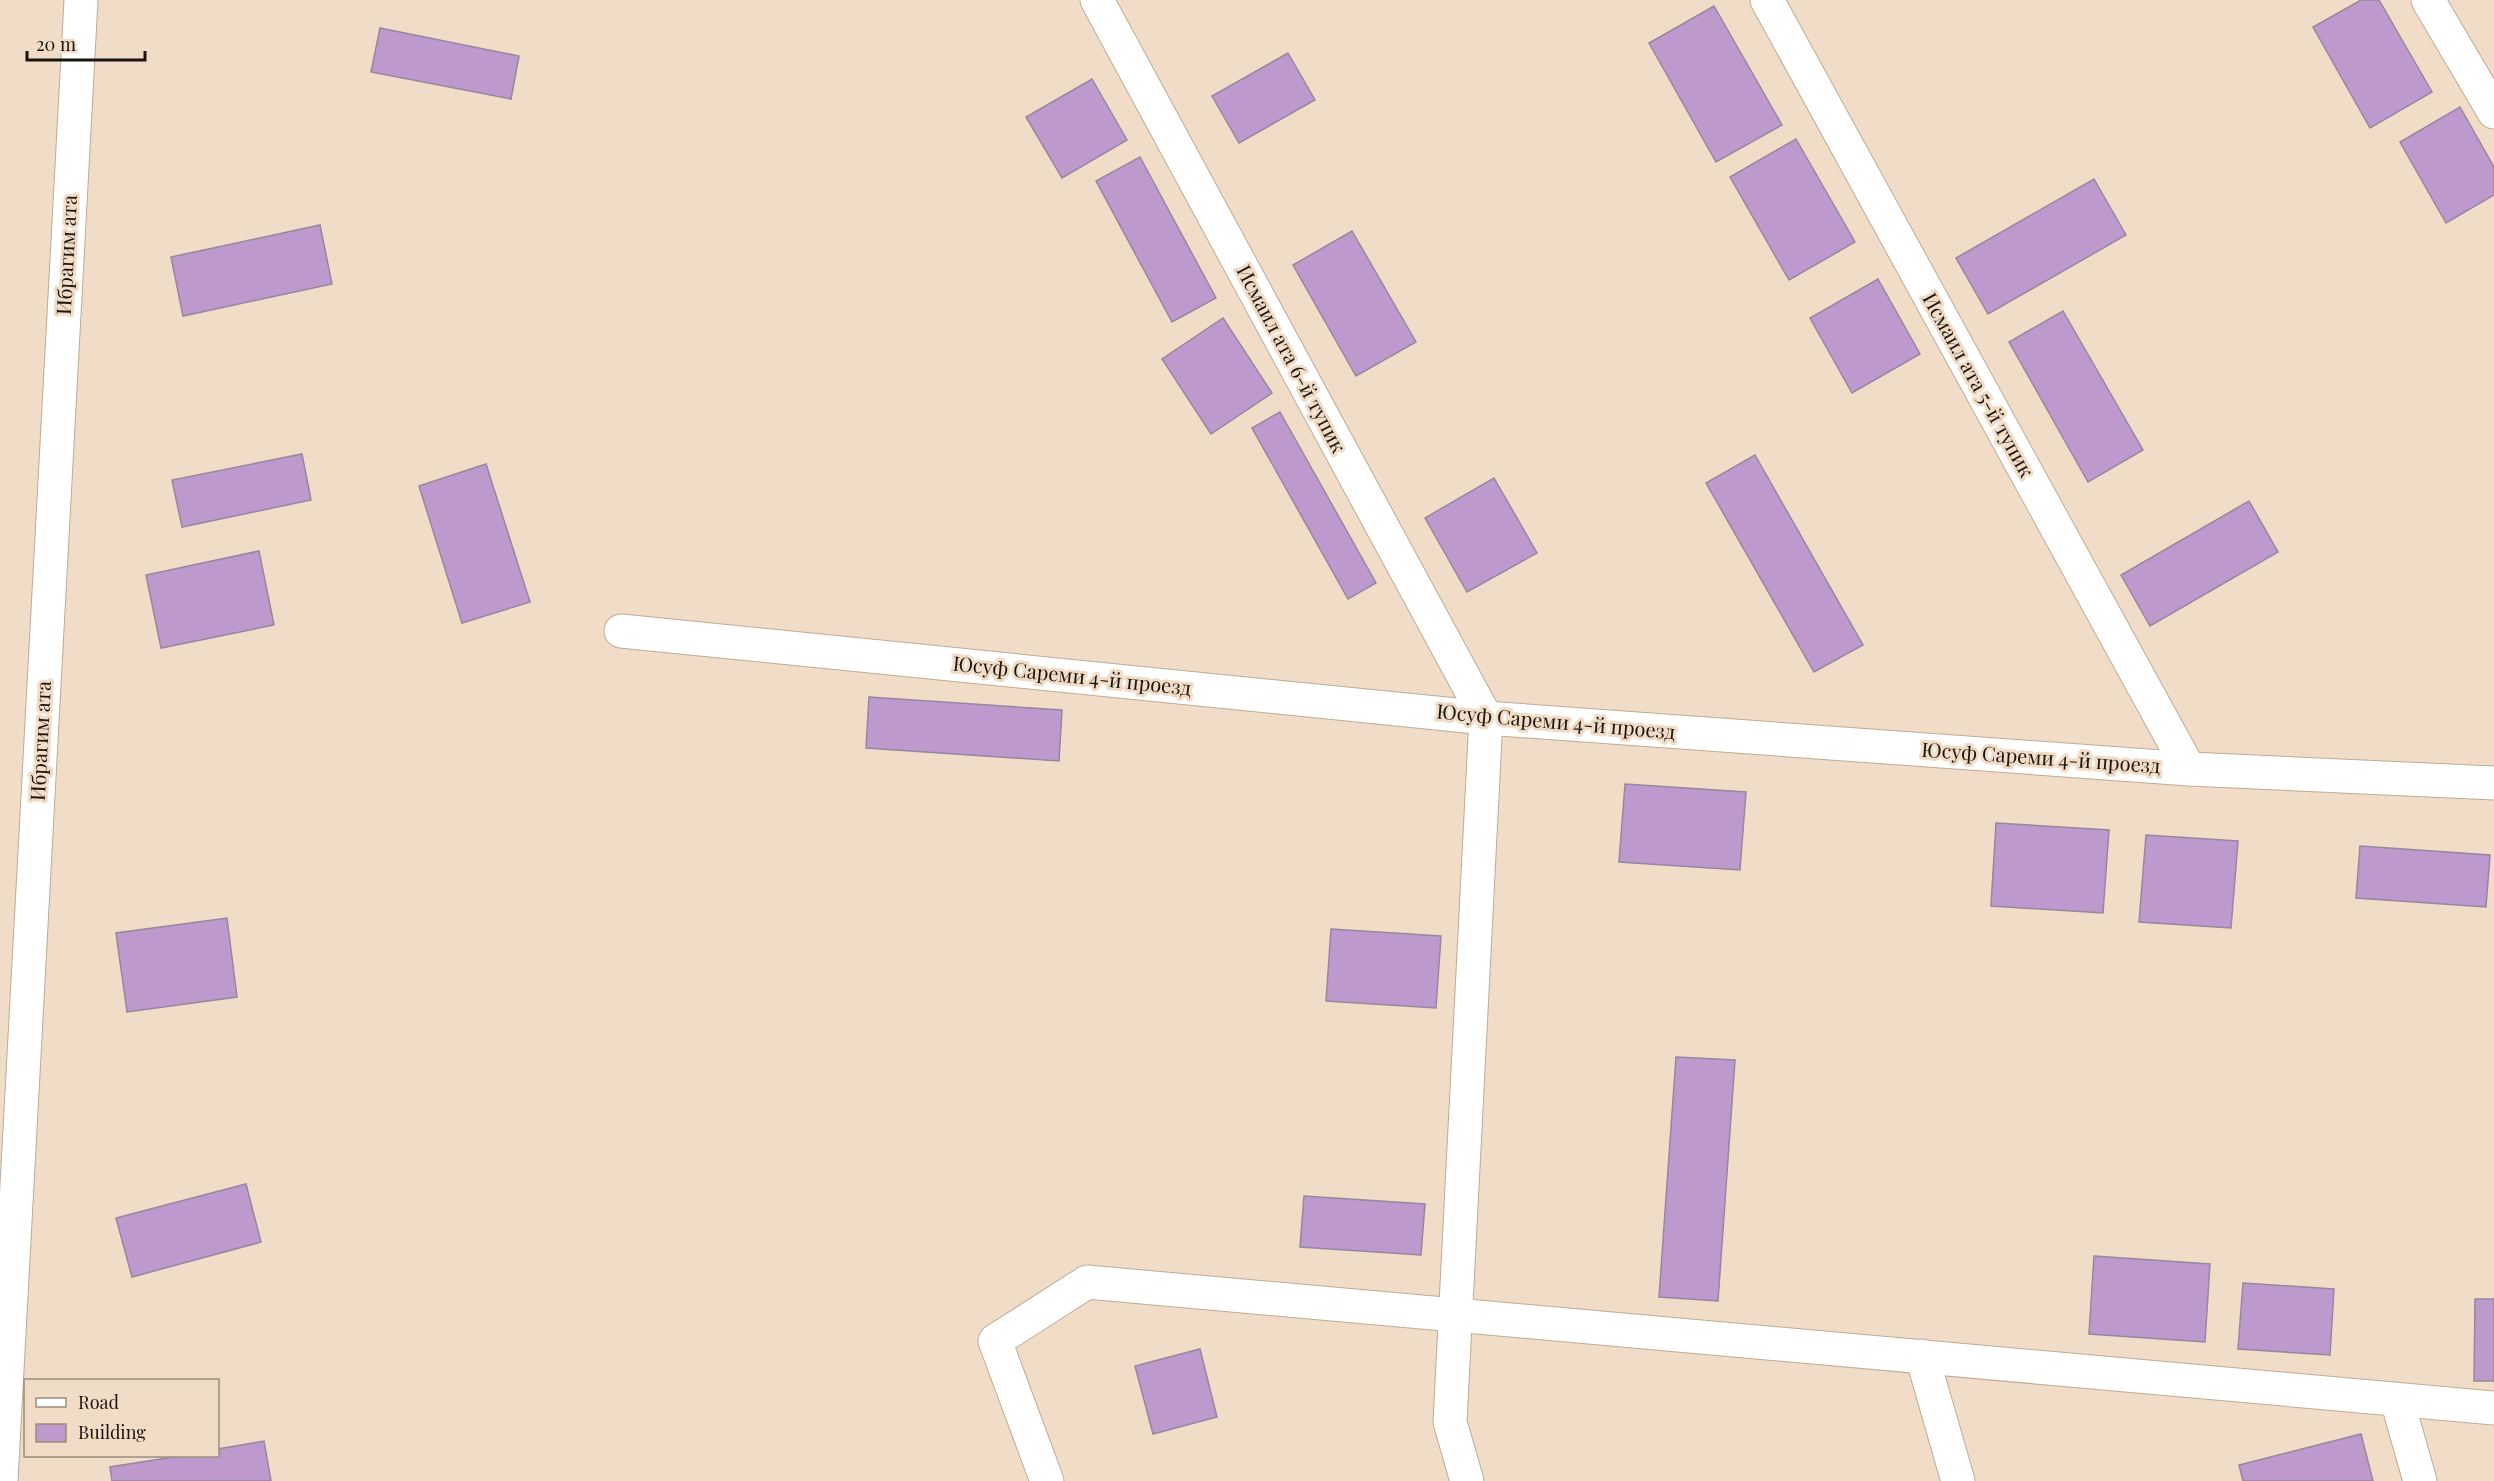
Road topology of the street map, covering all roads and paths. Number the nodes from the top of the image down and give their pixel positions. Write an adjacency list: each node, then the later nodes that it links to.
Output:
1 (81, 0): 14 (street, Ибрагим ата)
2 (1096, 0): 7 (street, Исмаил ата 6-й тупик)
3 (1767, 0): 8 (street, Исмаил ата 5-й тупик)
4 (2428, 0): 5 (street)
5 (2494, 112)
6 (621, 631): 7 (street, Юсуф Сареми 4-й проезд)
7 (1486, 718): 8 (street, Юсуф Сареми 4-й проезд); 10 (street)
8 (2189, 769): 9 (street, Юсуф Сареми 4-й проезд)
9 (2494, 783)
10 (1455, 1315): 11 (street); 15 (street); 16 (street)
11 (1922, 1356): 12 (street); 17 (street)
12 (2397, 1400): 13 (street); 18 (street)
13 (2494, 1408)
14 (1, 1481)
15 (1047, 1481)
16 (1467, 1481)
17 (1958, 1481)
18 (2420, 1481)

